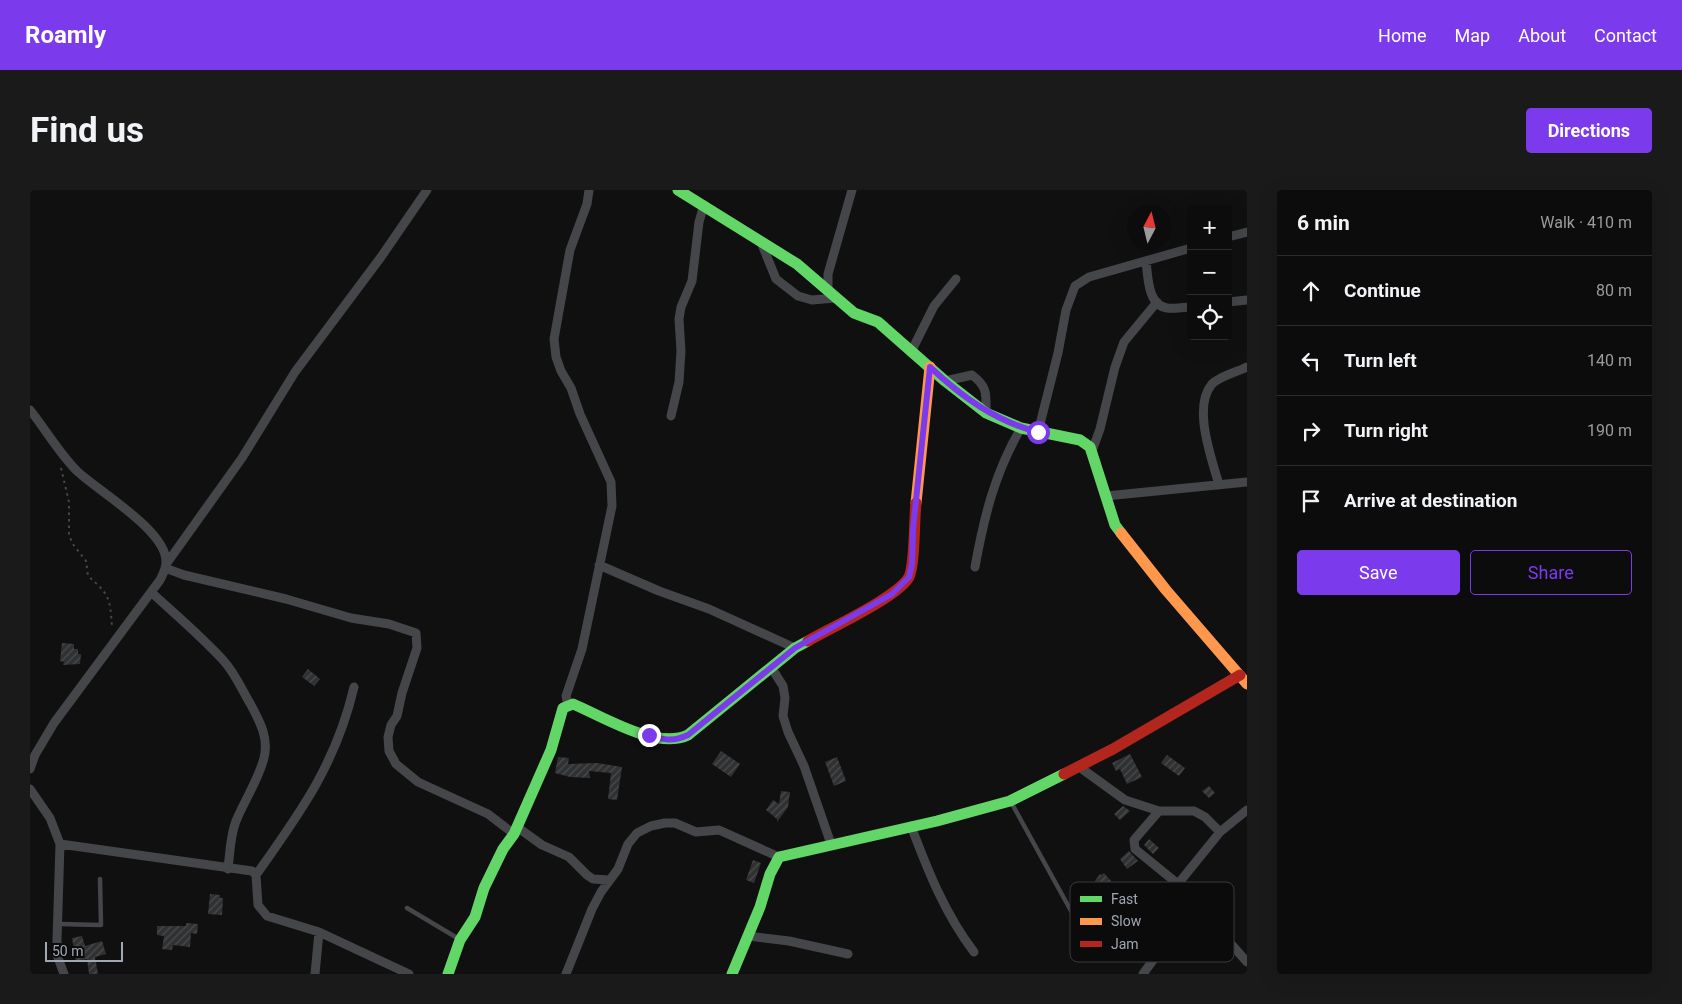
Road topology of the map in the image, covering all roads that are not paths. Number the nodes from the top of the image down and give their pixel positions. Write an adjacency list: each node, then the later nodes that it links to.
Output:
1 (427, 190): 31 (street)
2 (588, 190): 30 (street)
3 (678, 190): 5 (street)
4 (852, 190): 12 (street)
5 (704, 205): 8 (street); 23 (street)
6 (1247, 232): 7 (street)
7 (1232, 236)
8 (760, 239): 12 (street); 12 (street)
9 (1187, 249): 10 (street)
10 (1146, 260): 14 (street); 25 (street)
11 (956, 279): 17 (street)
12 (831, 294): 17 (street)
13 (1247, 300): 15 (street)
14 (1157, 302): 16 (street); 26 (street)
15 (1232, 302)
16 (1187, 307)
17 (912, 350): 18 (street)
18 (930, 367): 20 (street); 34 (street)
19 (1247, 367): 28 (street)
20 (945, 381): 22 (street); 22 (street)
21 (30, 410): 31 (street)
22 (986, 413): 24 (street)
23 (671, 416)
24 (1021, 428): 25 (street); 32 (street)
25 (1038, 432): 26 (street)
26 (1092, 451): 29 (street)
27 (1247, 482): 28 (street)
28 (1219, 485): 29 (street)
29 (1106, 496): 36 (street)
30 (600, 565): 34 (street); 38 (street)
31 (166, 566): 33 (street); 46 (street)
32 (974, 567)
33 (151, 592): 40 (street); 51 (street)
34 (795, 648): 35 (street)
35 (772, 667): 38 (street); 49 (street)
36 (1243, 679): 39 (street)
37 (354, 687): 52 (street)
38 (568, 705): 46 (street)
39 (1078, 766): 42 (street); 44 (street)
40 (30, 769)
41 (30, 789): 48 (street)
42 (1010, 801): 45 (street); 58 (lane)
43 (1247, 810): 47 (street)
44 (1160, 811): 47 (street); 55 (street)
45 (911, 826): 49 (street); 64 (street)
46 (516, 831): 54 (street); 62 (street)
47 (1220, 832): 56 (street)
48 (60, 844): 51 (street); 59 (street)
49 (831, 844): 50 (street)
50 (779, 858): 54 (street); 61 (street)
51 (228, 869): 52 (street)
52 (256, 875): 60 (street)
53 (100, 879): 59 (lane)
54 (609, 880): 72 (street)
55 (1176, 882)
56 (1180, 882)
57 (407, 908): 62 (lane)
58 (1070, 912)
59 (59, 924): 68 (street)
60 (319, 932): 69 (street); 70 (street)
61 (748, 936): 65 (street); 73 (street)
62 (460, 940): 71 (street)
63 (1234, 948): 67 (street)
64 (974, 952)
65 (848, 954)
66 (1152, 962): 74 (street)
67 (1247, 962)
68 (64, 974)
69 (315, 974)
70 (409, 974)
71 (448, 974)
72 (566, 974)
73 (732, 974)
74 (1143, 974)

